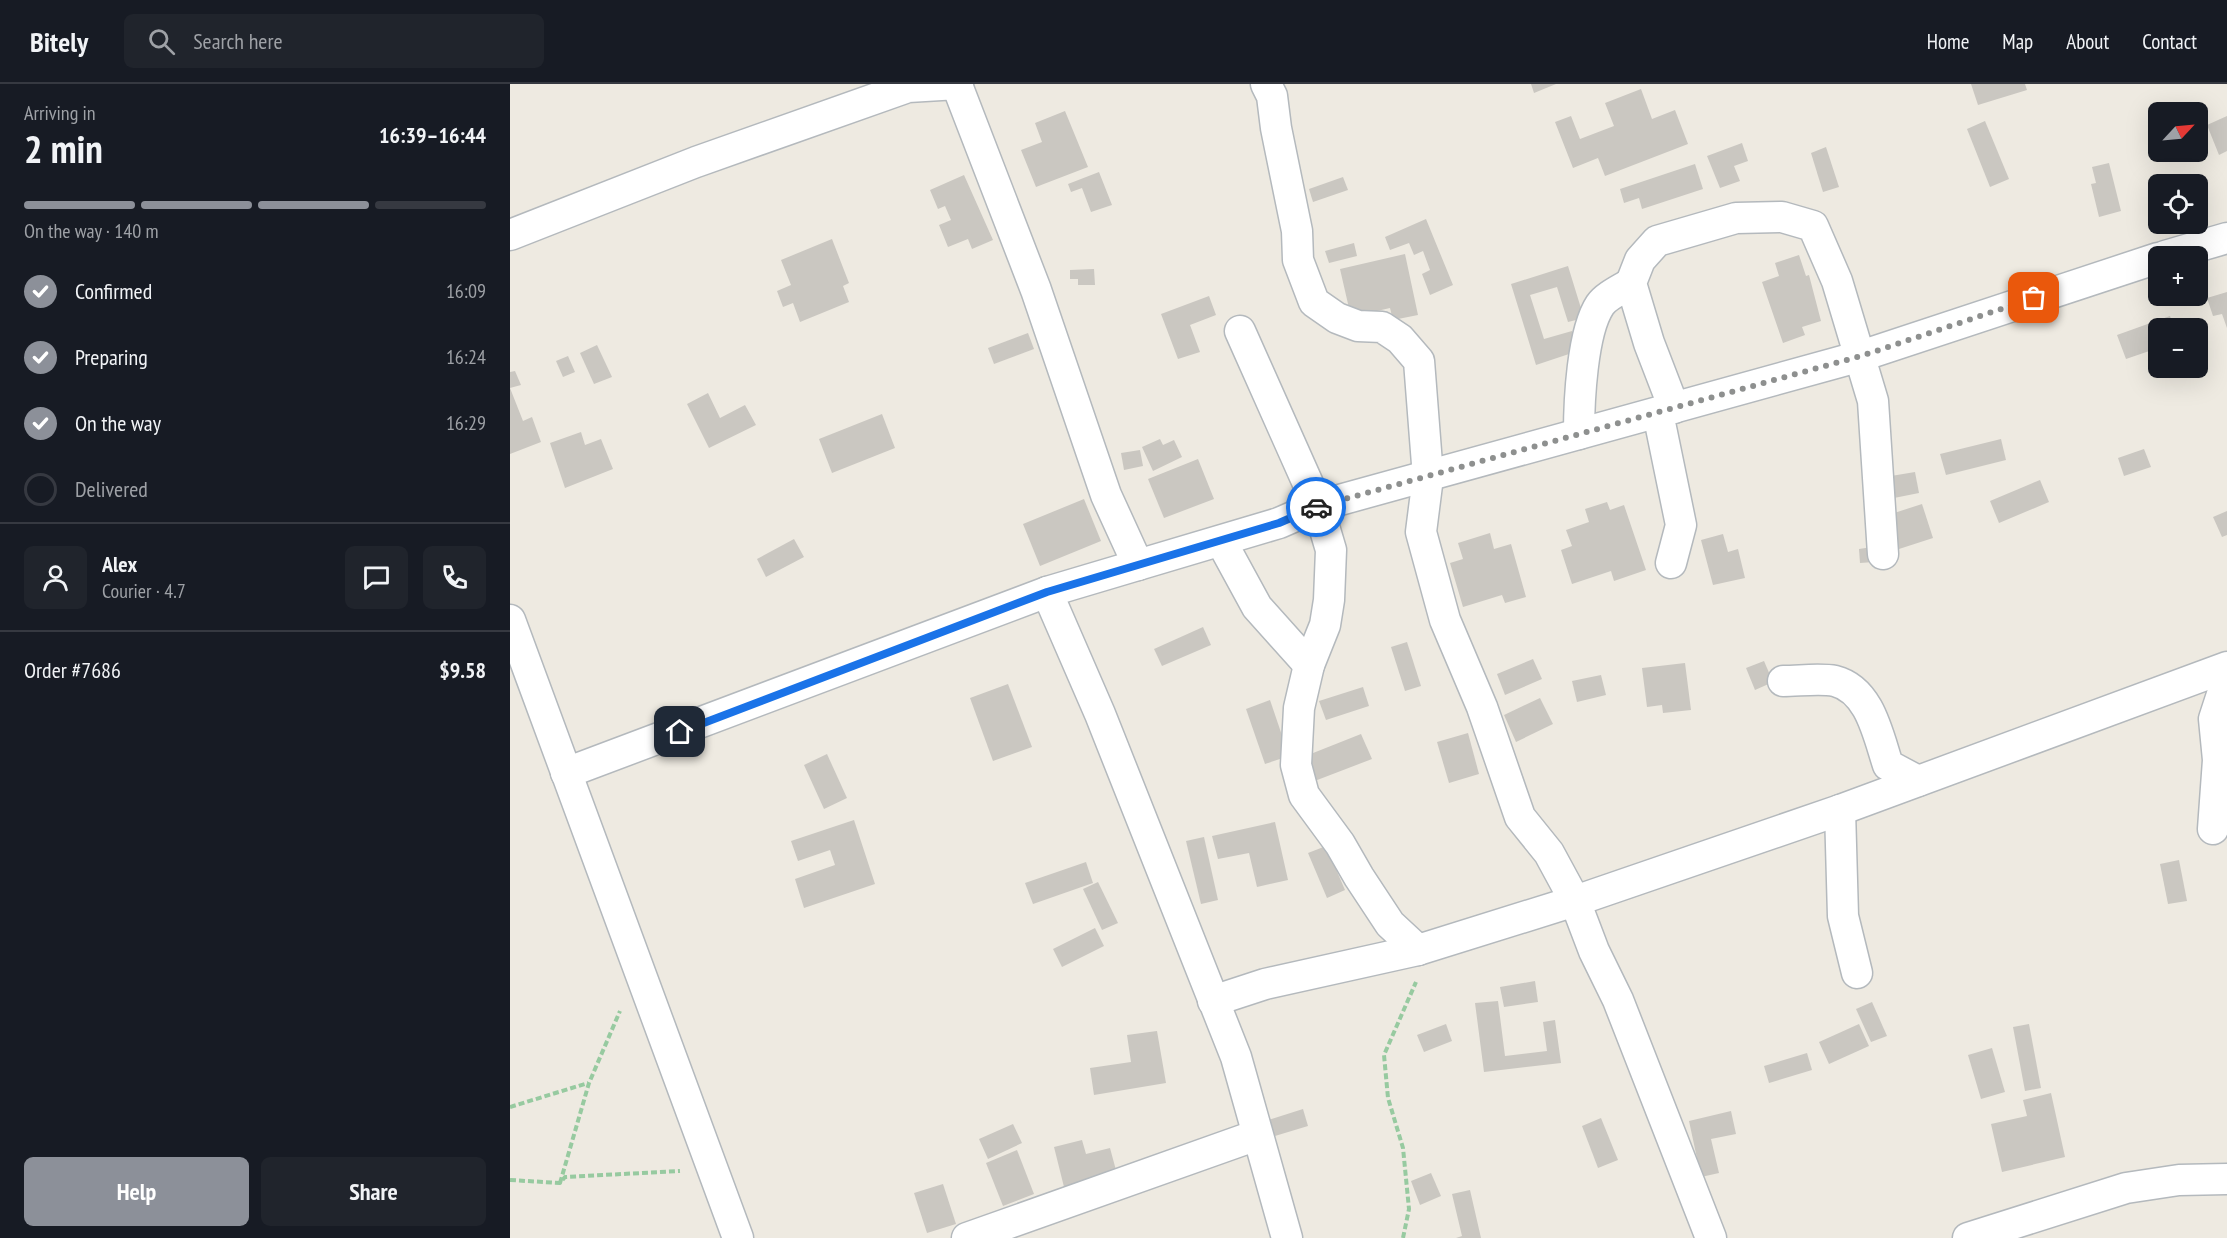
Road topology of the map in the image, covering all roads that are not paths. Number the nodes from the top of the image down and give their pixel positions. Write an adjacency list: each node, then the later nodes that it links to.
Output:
1 (957, 84): 3 (street); 18 (street)
2 (1266, 84): 13 (street)
3 (908, 86): 4 (street)
4 (510, 235)
5 (2227, 238): 6 (street)
6 (2199, 246)
7 (2148, 261): 10 (street)
8 (1631, 284): 10 (street); 11 (street); 12 (street)
9 (1240, 331): 14 (street)
10 (1861, 356): 11 (street); 16 (street)
11 (1666, 410): 12 (street); 17 (street)
12 (1579, 434): 13 (street)
13 (1428, 477): 14 (street); 29 (street)
14 (1318, 506): 15 (street); 21 (street)
15 (1221, 541): 18 (street); 21 (street)
16 (1883, 554)
17 (1671, 563)
18 (1138, 565): 19 (street)
19 (1047, 592): 25 (street); 32 (street)
20 (510, 620): 25 (street)
21 (1309, 665): 30 (street)
22 (2227, 667): 26 (street)
23 (2227, 679): 28 (street)
24 (1783, 681): 26 (street)
25 (566, 773): 35 (street)
26 (1918, 781): 27 (street)
27 (1840, 810): 29 (street); 31 (street)
28 (2213, 829)
29 (1575, 901): 30 (street); 38 (street)
30 (1426, 947): 32 (street)
31 (1857, 973)
32 (1213, 1001): 33 (street)
33 (1257, 1136): 36 (street); 37 (street)
34 (2227, 1179): 39 (street)
35 (738, 1238)
36 (968, 1238)
37 (1287, 1238)
38 (1711, 1238)
39 (1968, 1238)

